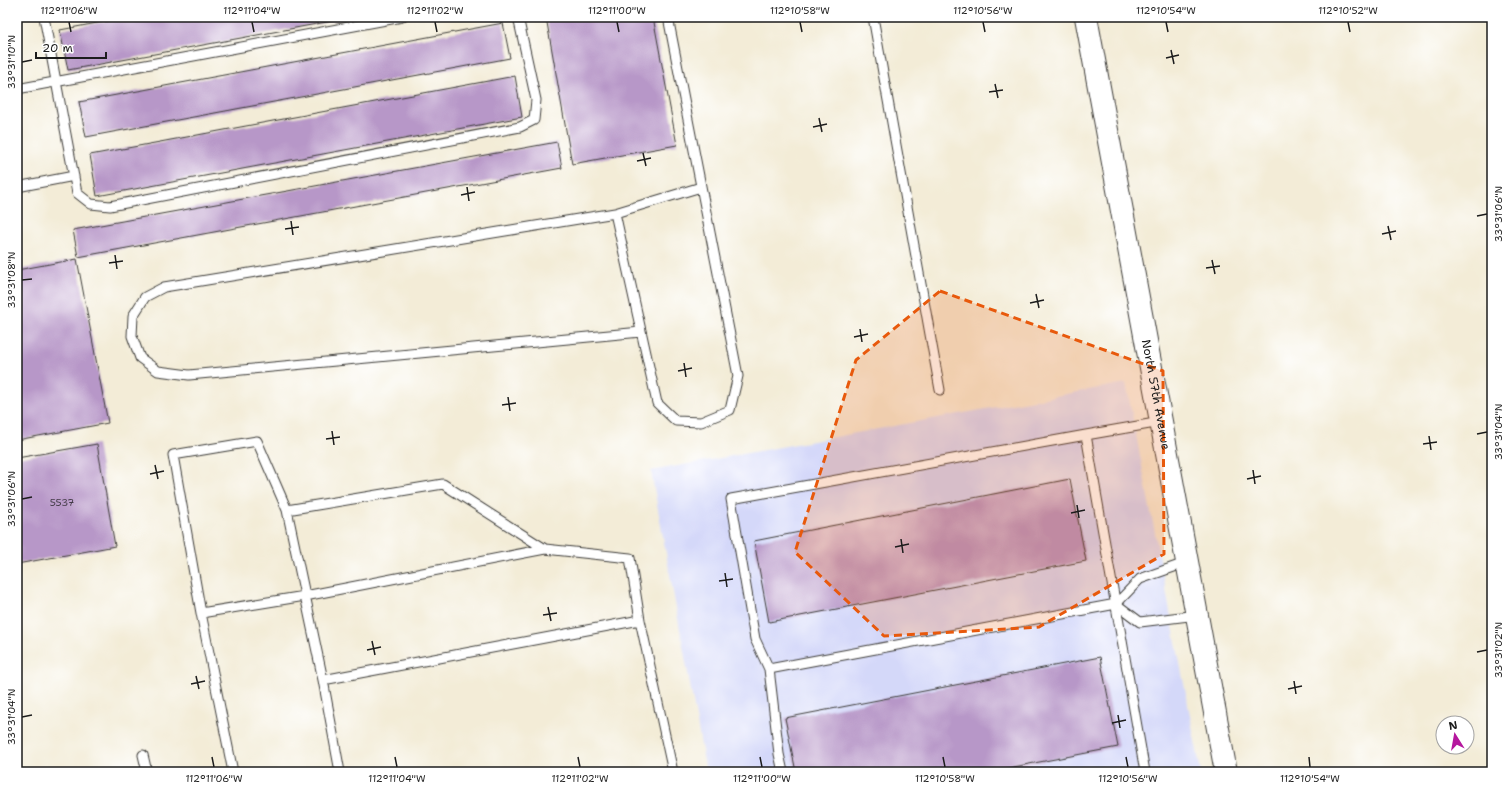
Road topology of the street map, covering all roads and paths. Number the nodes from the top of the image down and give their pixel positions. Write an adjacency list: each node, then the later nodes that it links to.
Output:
1 (44, 17): 7 (lane)
2 (402, 17): 7 (lane)
3 (518, 17): 9 (lane)
4 (668, 17): 11 (lane)
5 (873, 17): 14 (lane)
6 (1086, 17): 15 (street, North 57th Avenue)
7 (56, 82): 8 (lane); 9 (lane)
8 (17, 88)
9 (74, 176): 10 (lane)
10 (17, 186)
11 (700, 187): 12 (lane); 13 (lane)
12 (616, 212): 13 (lane); 13 (lane)
13 (641, 332)
14 (940, 390)
15 (1161, 422): 16 (lane); 19 (street, North 57th Avenue)
16 (1086, 435): 21 (lane); 25 (lane)
17 (287, 510): 18 (lane); 20 (lane); 22 (lane)
18 (545, 549): 20 (lane); 24 (lane)
19 (1188, 562): 21 (lane); 23 (street, North 57th Avenue)
20 (305, 596): 22 (lane); 26 (lane)
21 (1116, 604): 23 (lane); 25 (lane); 33 (lane)
22 (201, 614): 29 (lane)
23 (1197, 615): 34 (street, North 57th Avenue)
24 (640, 620): 26 (lane); 31 (lane)
25 (769, 669): 32 (lane)
26 (322, 680): 30 (lane)
27 (143, 755): 28 (lane)
28 (148, 772)
29 (233, 772)
30 (339, 772)
31 (673, 772)
32 (783, 772)
33 (1145, 772)
34 (1226, 772)

